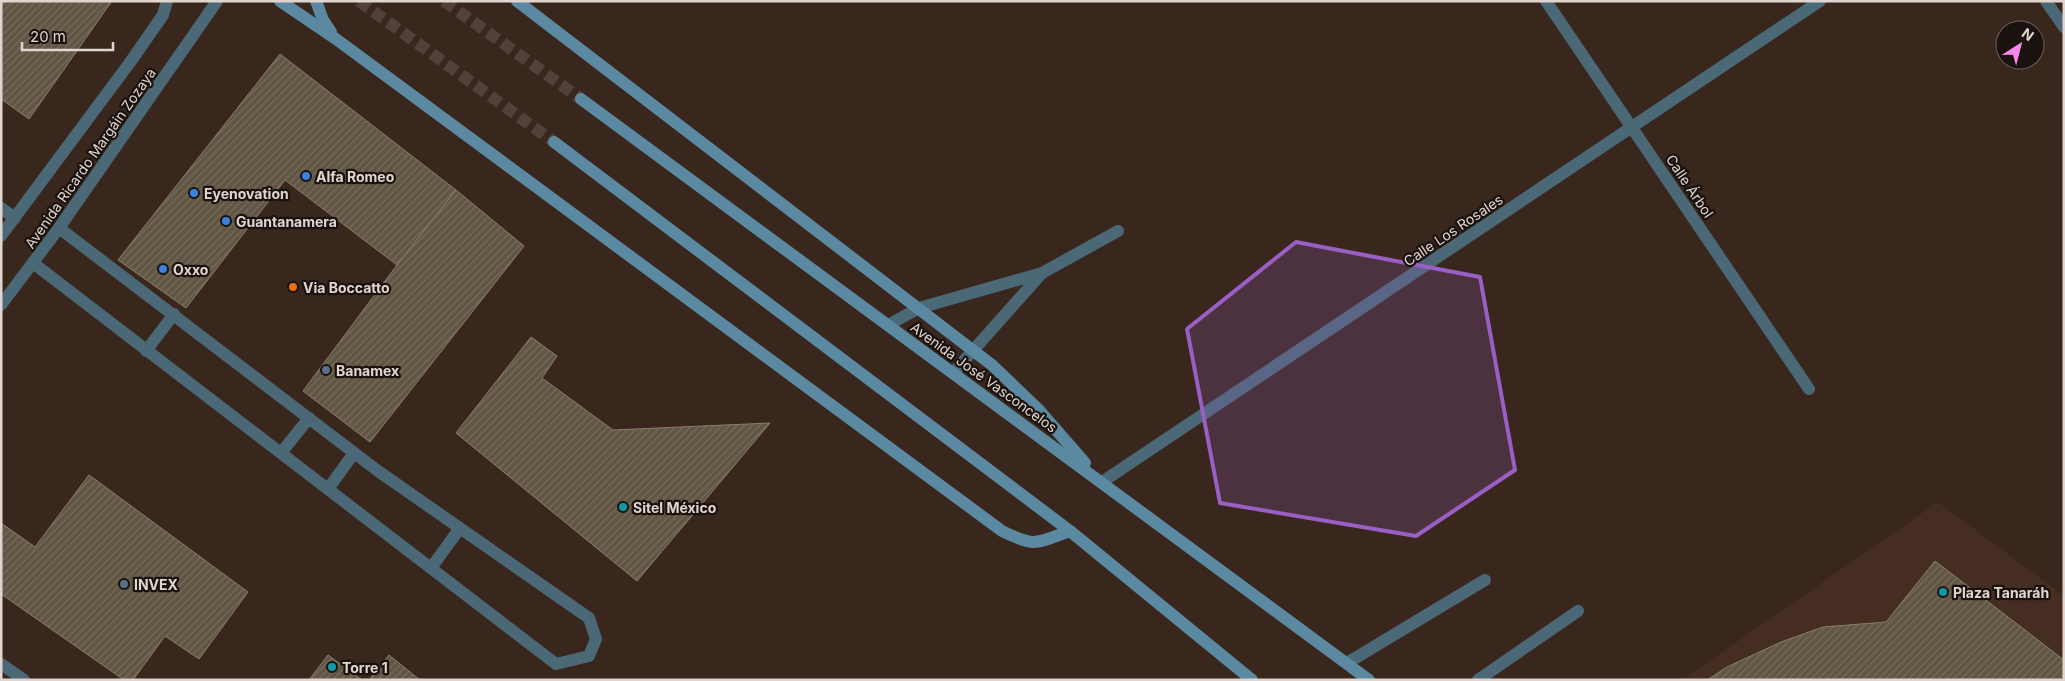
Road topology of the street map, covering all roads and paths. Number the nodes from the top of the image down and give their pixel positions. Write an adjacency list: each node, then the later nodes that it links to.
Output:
1 (166, 1): 15 (street, Avenida Ricardo Margáin Zozaya)
2 (217, 1): 16 (street, Avenida Ricardo Margáin Zozaya)
3 (280, 1): 10 (main road)
4 (316, 1): 10 (main road)
5 (517, 1): 22 (main road)
6 (1546, 1): 12 (street, Calle Árbol)
7 (1820, 1): 12 (street, Calle Los Rosales)
8 (2046, 1): 9 (street)
9 (2064, 27)
10 (336, 39): 35 (main road)
11 (581, 99): 24 (main road, Avenida José Vasconcelos)
12 (1633, 128): 28 (street, Calle Árbol); 32 (street, Calle Los Rosales)
13 (554, 142): 35 (main road)
14 (1, 208): 15 (street)
15 (15, 218): 18 (street, Avenida Ricardo Margáin Zozaya)
16 (59, 228): 19 (street, Avenida Ricardo Margáin Zozaya); 23 (street)
17 (1118, 231): 20 (street)
18 (1, 236)
19 (34, 263): 21 (street, Avenida Ricardo Margáin Zozaya); 26 (street)
20 (1042, 272): 22 (street); 25 (street)
21 (1, 306)
22 (919, 308): 24 (street); 25 (main road)
23 (174, 314): 26 (street); 29 (street)
24 (888, 325): 27 (main road, Avenida José Vasconcelos)
25 (972, 349): 27 (street); 32 (main road)
26 (146, 350): 30 (street)
27 (953, 373): 32 (main road, Avenida José Vasconcelos)
28 (1809, 389)
29 (309, 418): 30 (street); 31 (street)
30 (281, 453): 33 (street)
31 (354, 453): 33 (street); 34 (street)
32 (1102, 482): 39 (main road, Avenida José Vasconcelos)
33 (328, 489): 36 (street)
34 (460, 528): 36 (street); 36 (street)
35 (1070, 531): 42 (main road)
36 (431, 568)
37 (1485, 580): 39 (street)
38 (1578, 611): 44 (street)
39 (1347, 663): 43 (main road, Avenida José Vasconcelos)
40 (1, 664): 41 (street)
41 (24, 680)
42 (1252, 680)
43 (1369, 680)
44 (1478, 680)

